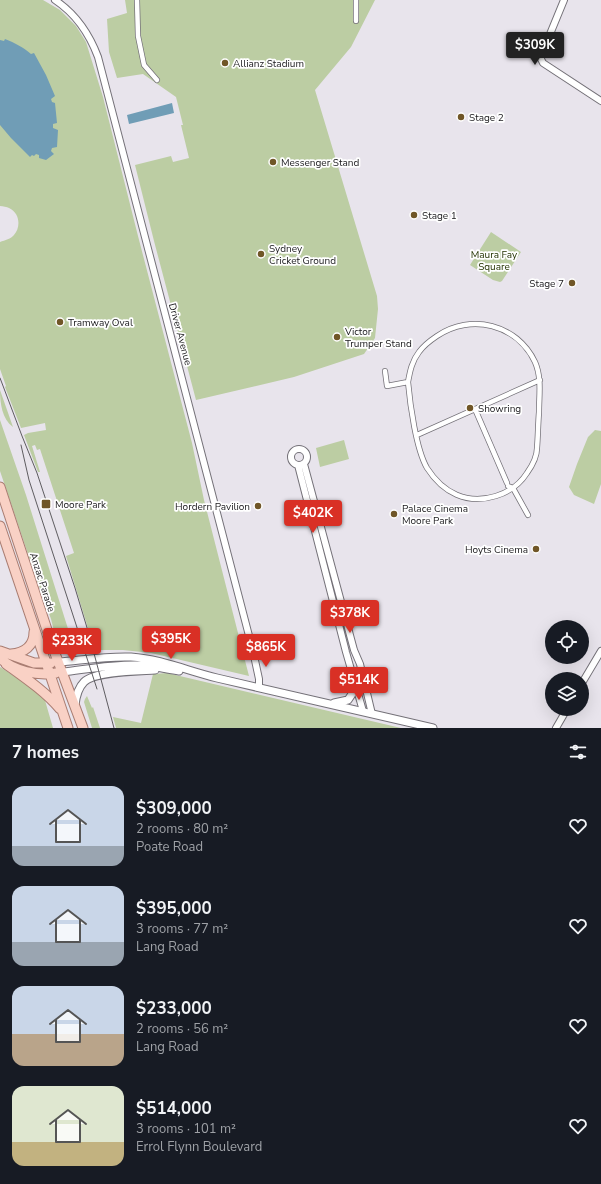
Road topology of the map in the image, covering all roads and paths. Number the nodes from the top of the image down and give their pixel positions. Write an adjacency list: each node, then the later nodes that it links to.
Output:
1 (54, 0): 30 (street, Driver Avenue)
2 (137, 0): 6 (street)
3 (356, 0): 5 (street)
4 (564, 0): 7 (street)
5 (356, 21)
6 (158, 80)
7 (601, 102)
8 (385, 371): 10 (street)
9 (540, 380): 10 (street); 11 (street); 13 (street)
10 (408, 382): 12 (street)
11 (475, 409): 12 (street); 13 (street)
12 (416, 435): 13 (street)
13 (509, 486): 15 (street)
14 (0, 487): 22 (main road, Anzac Parade)
15 (528, 515)
16 (0, 526): 17 (main road)
17 (33, 626): 20 (main road); 23 (main road)
18 (0, 651): 20 (main road)
19 (601, 651): 27 (street)
20 (11, 654): 23 (main road)
21 (3, 661): 28 (main road); 36 (main road)
22 (59, 662): 23 (main road); 26 (main road, Anzac Parade); 29 (street)
23 (46, 663): 28 (main road)
24 (169, 670): 26 (street); 29 (street); 32 (street)
25 (351, 671): 31 (street); 33 (street); 34 (street)
26 (63, 672): 28 (main road); 32 (main road, Anzac Parade)
27 (589, 672)
28 (50, 674): 36 (main road)
29 (201, 674): 30 (street)
30 (259, 688): 31 (street)
31 (330, 704): 33 (street)
32 (75, 705): 37 (main road, Anzac Parade)
33 (363, 712): 34 (street)
34 (372, 714): 38 (street)
35 (563, 716): 39 (street)
36 (67, 724)
37 (83, 728)
38 (433, 728)
39 (556, 728)

